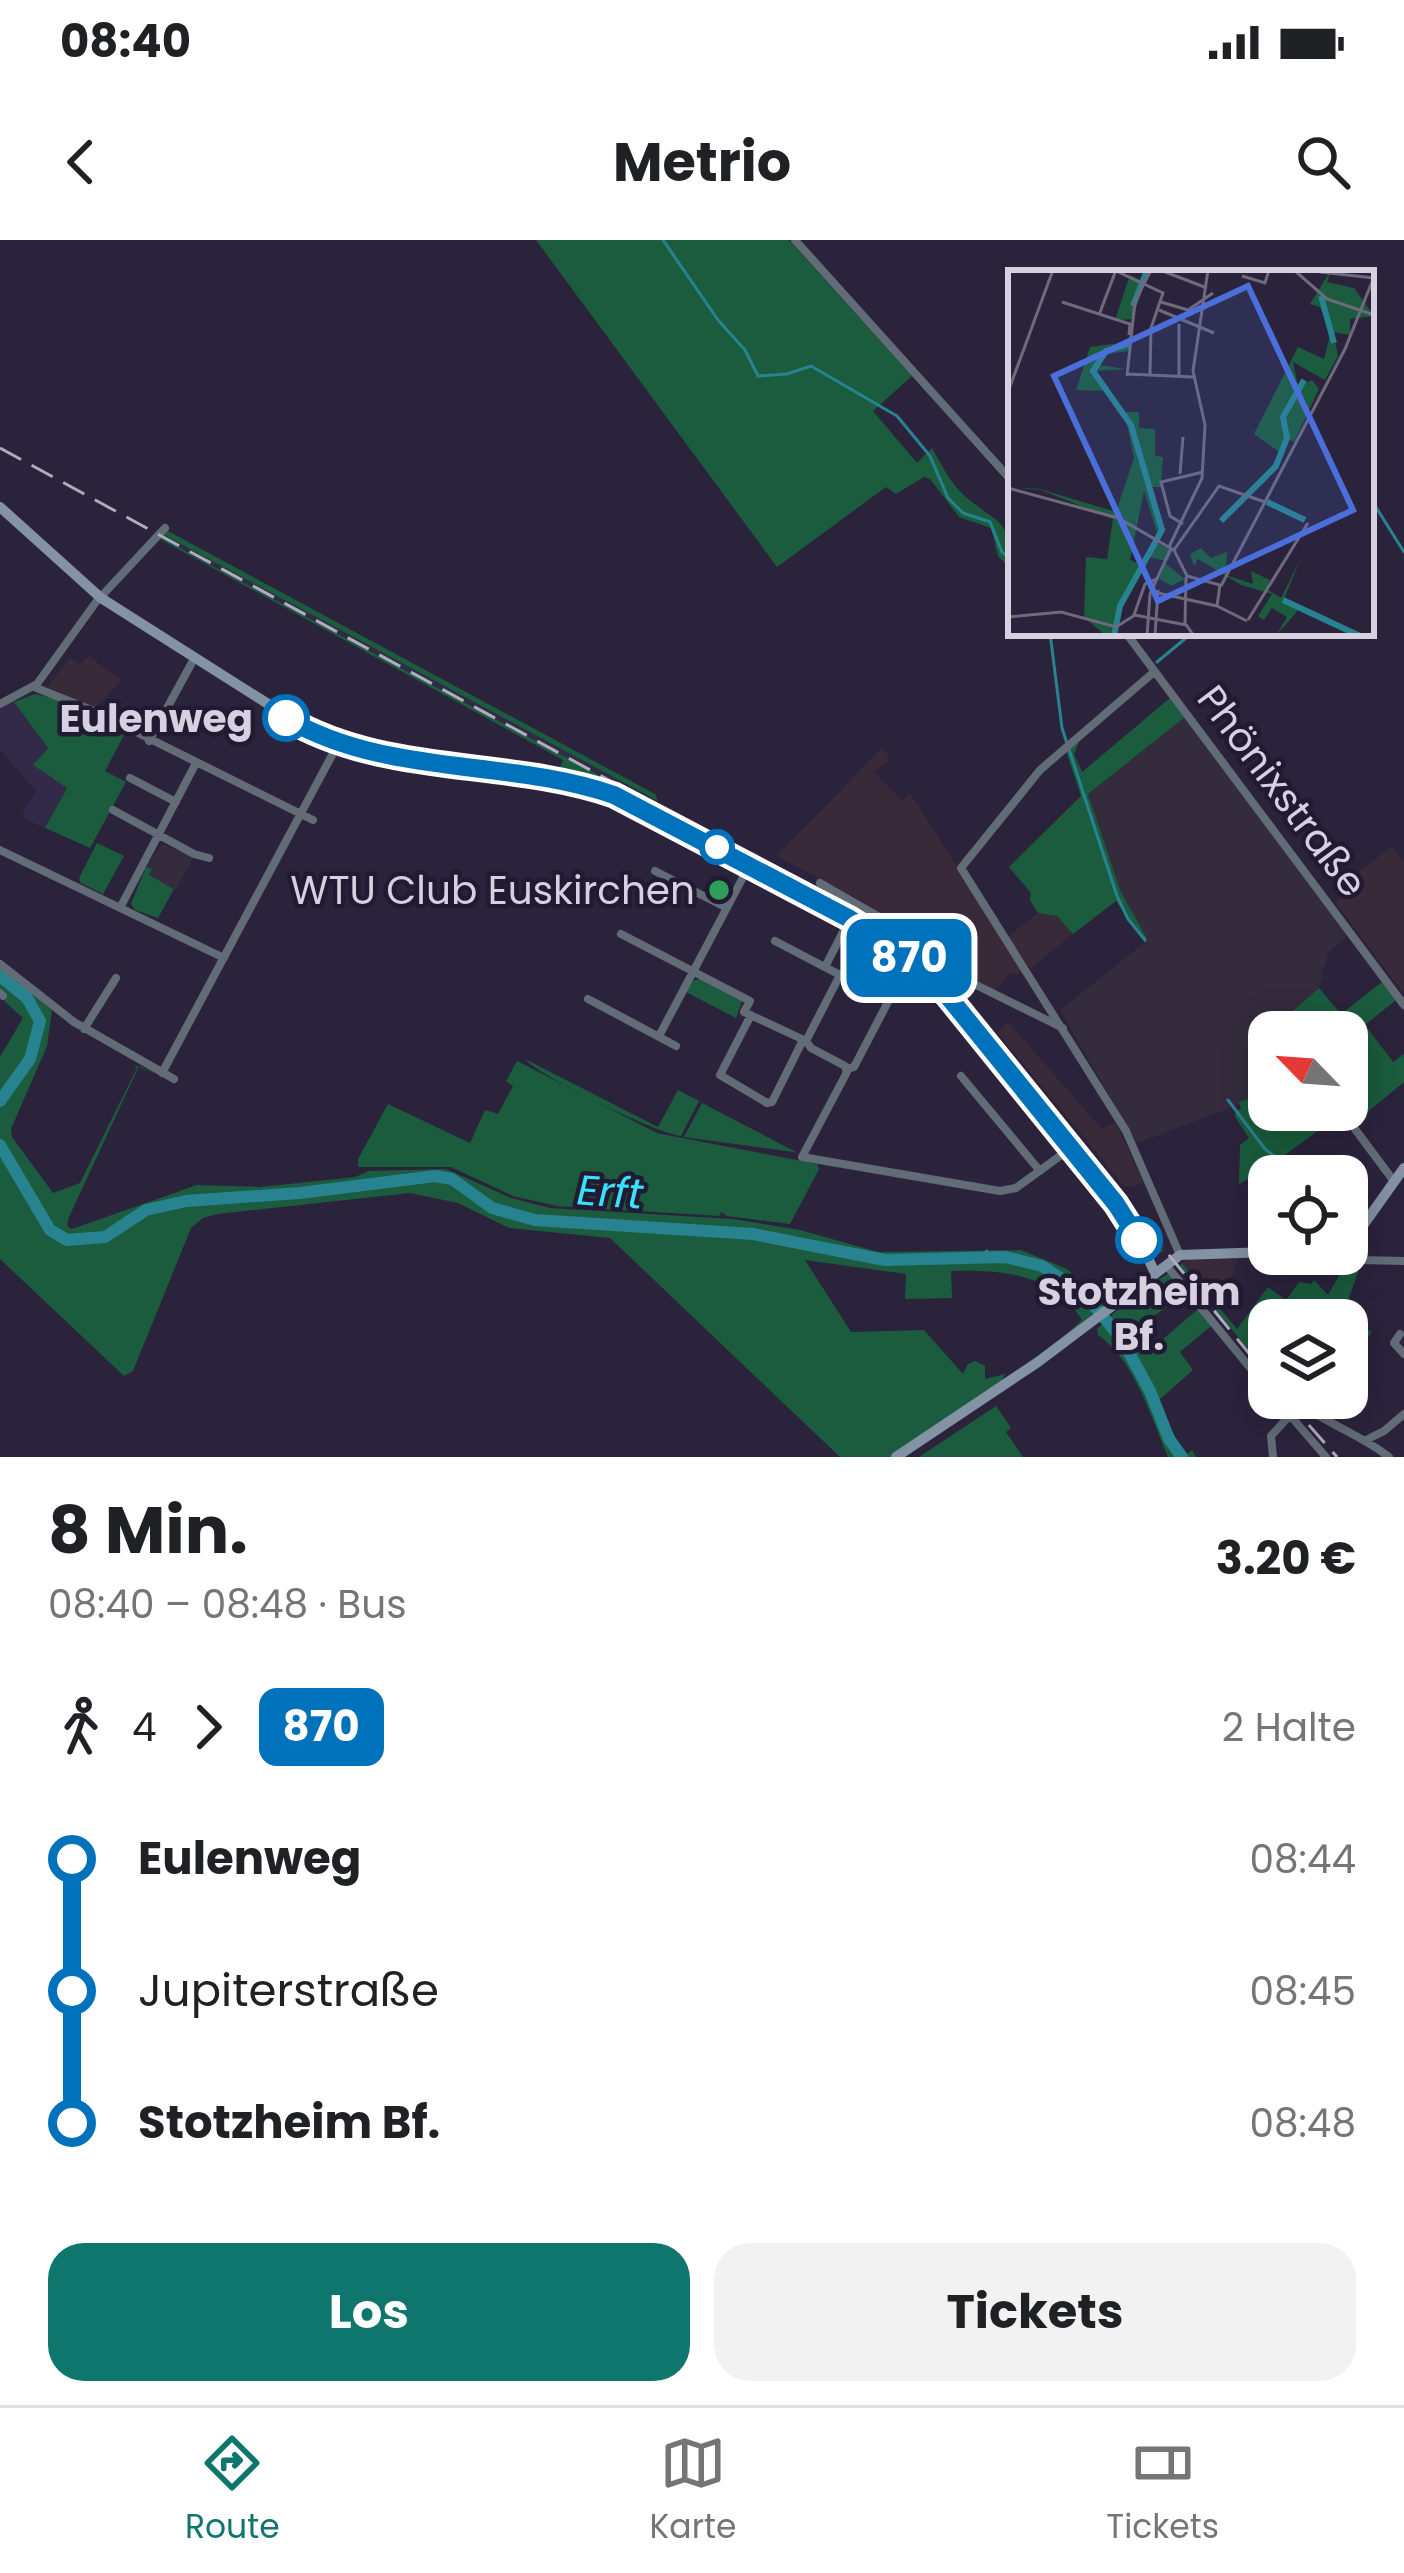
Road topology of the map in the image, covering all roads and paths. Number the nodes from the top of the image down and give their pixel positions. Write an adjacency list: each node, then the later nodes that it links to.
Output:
1 (795, 240): 2 (street)
2 (1008, 477)
3 (0, 507): 5 (street)
4 (165, 527): 5 (street)
5 (101, 598): 7 (street); 9 (street)
6 (1128, 636): 8 (street, Phönixstraße)
7 (195, 657): 11 (street); 12 (street)
8 (1154, 672): 37 (street, Phönixstraße); 39 (street)
9 (34, 687): 10 (street); 11 (street)
10 (0, 704)
11 (149, 741): 13 (street)
12 (338, 743): 17 (street); 22 (street)
13 (196, 764): 15 (street); 17 (street)
14 (130, 778): 15 (street)
15 (176, 802): 19 (street)
16 (113, 810): 19 (street)
17 (300, 814): 18 (street); 30 (street)
18 (313, 820)
19 (158, 835): 21 (street); 25 (street)
20 (0, 850): 25 (street)
21 (209, 858)
22 (749, 866): 26 (street); 27 (street)
23 (655, 871): 26 (street)
24 (820, 883): 39 (street)
25 (120, 908): 30 (street)
26 (727, 908): 33 (street)
27 (850, 919): 32 (street); 49 (street)
28 (621, 934): 33 (street)
29 (776, 941): 32 (street)
30 (224, 958): 45 (street)
31 (0, 964): 40 (street)
32 (826, 965): 34 (street)
33 (693, 972): 38 (street); 41 (street)
34 (840, 974): 42 (street); 44 (street)
35 (116, 978): 40 (street)
36 (588, 998): 41 (street)
37 (1404, 1005)
38 (751, 1016): 42 (street); 42 (street)
39 (1064, 1028): 56 (street)
40 (84, 1029): 45 (street)
41 (659, 1036): 43 (street)
42 (804, 1041): 44 (street)
43 (676, 1046)
44 (846, 1069): 51 (street)
45 (162, 1073): 47 (street)
46 (961, 1076): 51 (street)
47 (174, 1079)
48 (1355, 1131): 52 (street)
49 (1071, 1148): 51 (street); 59 (street)
50 (1404, 1168): 52 (street)
51 (1040, 1171)
52 (1392, 1182): 53 (street); 54 (street)
53 (1404, 1193)
54 (1368, 1219)
55 (1248, 1253): 56 (street)
56 (1180, 1255): 59 (street)
57 (1403, 1257): 58 (street)
58 (1368, 1260)
59 (1160, 1269): 62 (street); 68 (street)
60 (1400, 1334): 61 (street)
61 (1404, 1354)
62 (1248, 1368)
63 (1404, 1414): 67 (street)
64 (1286, 1419): 69 (street)
65 (1292, 1419): 70 (street)
66 (1322, 1419): 67 (street)
67 (1366, 1439): 71 (street)
68 (896, 1457)
69 (1273, 1457)
70 (1326, 1457)
71 (1389, 1457)

